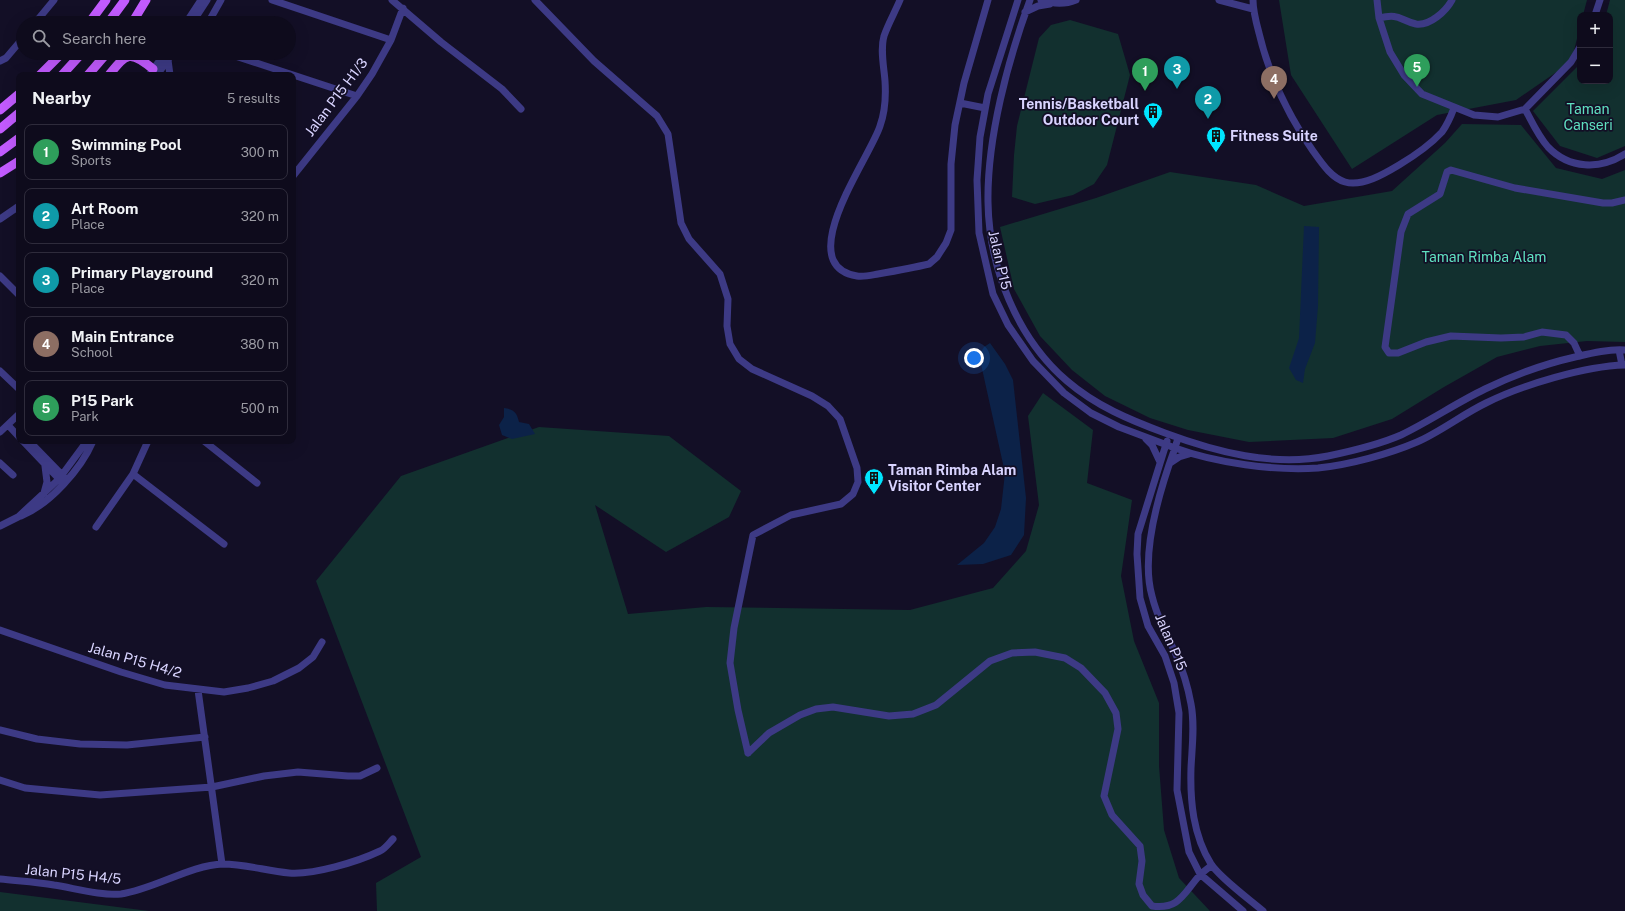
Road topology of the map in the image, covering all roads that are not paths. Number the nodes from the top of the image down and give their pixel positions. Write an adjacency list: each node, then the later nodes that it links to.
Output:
1 (54, 0): 27 (street)
2 (106, 0): 28 (main road)
3 (125, 0): 29 (main road)
4 (146, 0): 30 (main road)
5 (201, 0): 31 (street)
6 (207, 0): 32 (street)
7 (221, 0): 33 (street)
8 (272, 0): 35 (street)
9 (392, 0): 23 (street)
10 (535, 0): 127 (street)
11 (900, 0): 57 (street)
12 (988, 0): 57 (street)
13 (1018, 0): 58 (street, Jalan P15)
14 (1030, 0): 25 (street, Jalan P15)
15 (1041, 0): 22 (street)
16 (1076, 0): 22 (street)
17 (1219, 0): 24 (street)
18 (1253, 0): 24 (street)
19 (1377, 0): 34 (street)
20 (1452, 0): 34 (street)
21 (1600, 0): 26 (street)
22 (1051, 2): 25 (street)
23 (402, 8): 35 (street, Jalan P15 H1/3); 60 (street)
24 (1253, 9): 59 (street)
25 (1025, 12): 75 (street, Jalan P15)
26 (1596, 12)
27 (41, 16)
28 (94, 16)
29 (113, 16)
30 (136, 16)
31 (191, 16)
32 (197, 16)
33 (212, 16)
34 (1379, 18): 59 (street)
35 (391, 40): 55 (street, Jalan P15 H1/3)
36 (16, 46): 46 (street)
37 (1579, 48): 61 (street)
38 (55, 60): 48 (main road)
39 (76, 60): 49 (main road)
40 (101, 60): 50 (main road)
41 (121, 60): 51 (main road)
42 (139, 60): 47 (main road)
43 (164, 60): 47 (street)
44 (168, 60): 52 (street)
45 (247, 60): 53 (street)
46 (0, 61)
47 (157, 71)
48 (43, 72)
49 (65, 72)
50 (91, 72)
51 (111, 72)
52 (170, 72)
53 (284, 72)
54 (296, 76): 55 (street)
55 (357, 96): 69 (street, Jalan P15 H1/3)
56 (16, 97): 62 (main road)
57 (960, 103): 58 (street)
58 (985, 108): 74 (street, Jalan P15)
59 (1454, 108): 61 (street)
60 (521, 109)
61 (1525, 109): 67 (street)
62 (0, 110)
63 (16, 116): 64 (main road)
64 (0, 129)
65 (16, 140): 66 (main road)
66 (0, 152)
67 (1625, 154)
68 (16, 164): 70 (main road)
69 (296, 172)
70 (0, 173)
71 (1625, 200): 79 (street)
72 (16, 208): 73 (street)
73 (0, 220)
74 (979, 233): 75 (street); 89 (street, Jalan P15)
75 (990, 233): 88 (street, Jalan P15)
76 (0, 276): 77 (street)
77 (16, 292)
78 (1622, 350): 79 (street, Jalan P15); 80 (street)
79 (1580, 356): 100 (street, Jalan P15)
80 (1624, 365): 106 (street)
81 (0, 371): 82 (street)
82 (16, 386)
83 (16, 417): 84 (street)
84 (10, 423): 85 (street); 86 (street); 87 (street)
85 (16, 428)
86 (0, 432)
87 (16, 432)
88 (1169, 435): 90 (street, Jalan P15); 97 (street, Jalan P15)
89 (1145, 437): 97 (street, Jalan P15); 101 (street)
90 (1178, 438): 98 (street, Jalan P15); 100 (street, Jalan P15)
91 (26, 444): 104 (street)
92 (31, 444): 104 (street)
93 (85, 444): 103 (street)
94 (92, 444): 109 (street)
95 (147, 444): 107 (street)
96 (208, 444): 110 (street)
97 (1166, 445): 98 (street); 101 (street, Jalan P15)
98 (1175, 448): 99 (street); 105 (street, Jalan P15)
99 (1189, 454): 105 (street); 106 (street)
100 (1317, 458): 106 (street)
101 (1160, 462): 127 (street, Jalan P15)
102 (0, 463): 108 (street)
103 (71, 463): 104 (street); 109 (street)
104 (47, 464): 109 (street); 111 (street)
105 (1168, 465): 126 (street, Jalan P15)
106 (1319, 468)
107 (133, 474): 114 (street); 115 (street)
108 (13, 475)
109 (63, 480): 111 (street); 112 (street)
110 (257, 483)
111 (44, 493): 112 (street)
112 (18, 517): 113 (street)
113 (0, 526)
114 (96, 527)
115 (224, 544)
116 (0, 630): 118 (street, Jalan P15 H4/2)
117 (322, 642): 118 (street, Jalan P15 H4/2)
118 (198, 690): 120 (street)
119 (0, 730): 120 (street)
120 (205, 737): 123 (street)
121 (377, 768): 123 (street)
122 (0, 780): 123 (street)
123 (212, 787): 125 (street)
124 (393, 839): 125 (street, Jalan P15 H4/5)
125 (222, 864): 128 (street, Jalan P15 H4/5)
126 (1212, 865): 127 (street); 130 (street)
127 (1200, 874): 129 (street)
128 (0, 879)
129 (1243, 911)
130 (1263, 911)

